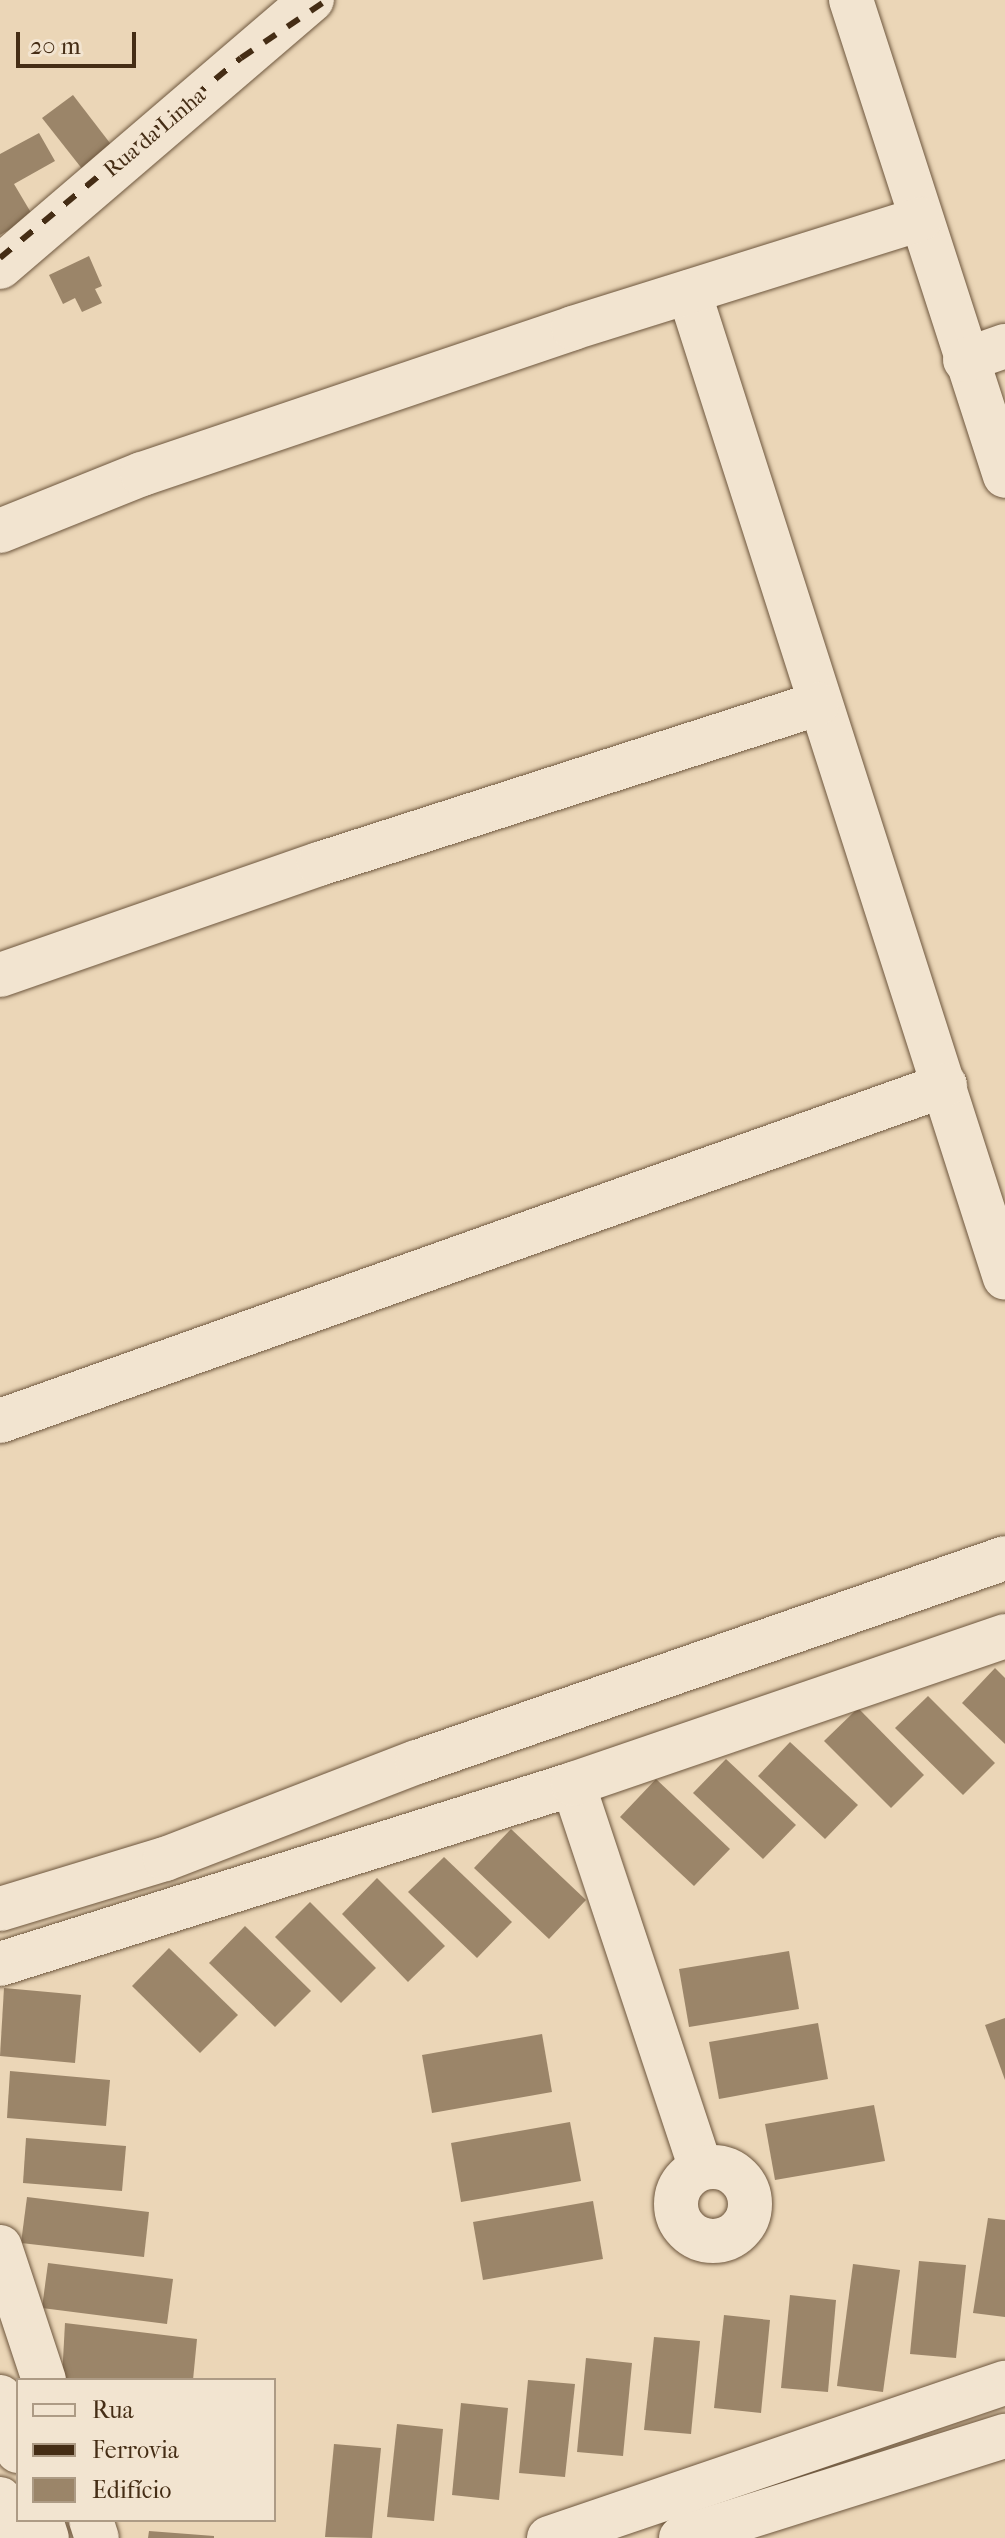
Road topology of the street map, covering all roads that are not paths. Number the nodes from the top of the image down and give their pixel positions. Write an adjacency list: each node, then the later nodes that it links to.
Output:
1 (312, 0): 4 (street, Rua da Linha)
2 (851, 0): 3 (street)
3 (920, 219): 5 (street); 6 (street)
4 (0, 267)
5 (689, 292): 8 (street); 9 (street)
6 (985, 353): 7 (street)
7 (1005, 476)
8 (0, 531)
9 (817, 704): 10 (street); 11 (street)
10 (0, 975)
11 (945, 1085): 12 (street); 13 (street)
12 (1005, 1278)
13 (0, 1421)
14 (1005, 1558): 17 (street)
15 (1005, 1636): 16 (street)
16 (573, 1784): 18 (street); 19 (street)
17 (0, 1909)
18 (0, 1964)
19 (701, 2168)
20 (0, 2247): 21 (street)
21 (43, 2378)
22 (1005, 2383): 28 (street)
23 (0, 2397): 25 (street)
24 (1005, 2436): 29 (street)
25 (16, 2445)
26 (0, 2499): 27 (street)
27 (14, 2538)
28 (549, 2538)
29 (681, 2538)

